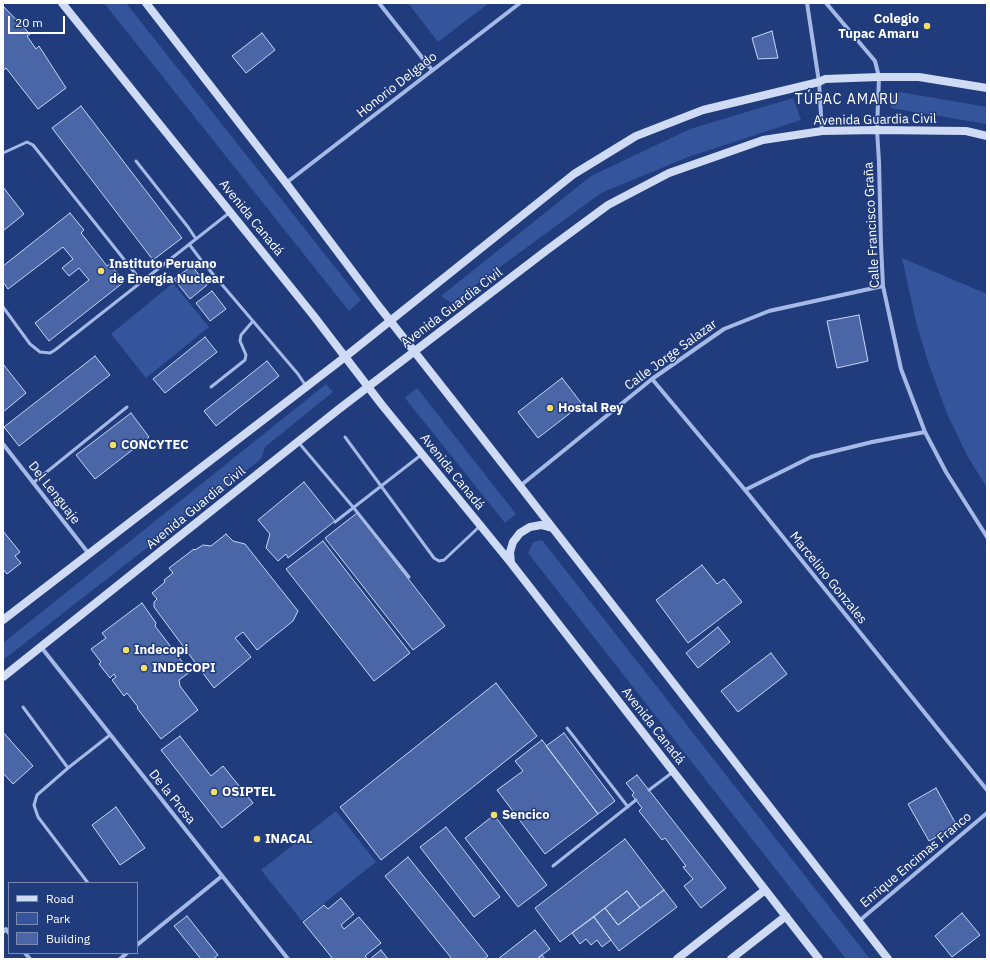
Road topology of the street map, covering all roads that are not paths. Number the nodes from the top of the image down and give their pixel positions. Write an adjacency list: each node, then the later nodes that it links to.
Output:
1 (62, 3): 17 (main road, Avenida Canadá)
2 (146, 3): 16 (main road)
3 (379, 3): 7 (street)
4 (520, 3): 7 (street, Honorio Delgado)
5 (807, 3): 9 (street)
6 (826, 3): 8 (street, Calle Francisco Graña)
7 (432, 70): 16 (street, Honorio Delgado)
8 (879, 78): 9 (main road, Avenida Guardia Civil); 10 (main road, Avenida Guardia Civil); 11 (street, Calle Francisco Graña)
9 (819, 82): 12 (street); 24 (main road, Avenida Guardia Civil)
10 (987, 88)
11 (877, 130): 12 (main road, Avenida Guardia Civil); 13 (main road, Avenida Guardia Civil); 21 (street, Calle Francisco Graña)
12 (822, 131): 25 (main road, Avenida Guardia Civil)
13 (987, 136)
14 (3, 153): 20 (lane)
15 (136, 161): 18 (lane)
16 (286, 183): 24 (main road)
17 (230, 212): 18 (lane); 26 (main road, Avenida Canadá)
18 (196, 239): 19 (lane)
19 (189, 244): 20 (lane); 23 (lane)
20 (142, 282): 22 (lane)
21 (883, 286): 27 (street, Calle Jorge Salazar); 32 (street, Calle Francisco Graña)
22 (3, 307)
23 (253, 321): 28 (lane); 30 (lane)
24 (391, 321): 25 (main road); 26 (main road, Avenida Guardia Civil)
25 (414, 351): 29 (main road, Avenida Guardia Civil); 39 (main road)
26 (345, 357): 28 (main road, Avenida Guardia Civil); 29 (main road, Avenida Canadá)
27 (652, 379): 39 (street, Calle Jorge Salazar); 40 (street, Marcelino Gonzales)
28 (306, 386): 46 (main road, Avenida Guardia Civil)
29 (368, 386): 34 (main road, Avenida Guardia Civil); 36 (main road, Avenida Canadá)
30 (211, 387)
31 (127, 407): 37 (lane)
32 (924, 432): 40 (street); 45 (street, Calle Francisco Graña)
33 (345, 437): 38 (lane)
34 (298, 442): 41 (lane); 50 (main road, Avenida Guardia Civil)
35 (3, 444): 37 (street, Del Lenguaje)
36 (422, 454): 38 (lane); 43 (main road, Avenida Canadá)
37 (33, 483): 46 (street, Del Lenguaje)
38 (380, 485): 41 (lane); 43 (lane)
39 (520, 486): 44 (main road)
40 (745, 490): 58 (street, Marcelino Gonzales)
41 (353, 507): 42 (lane); 48 (lane)
42 (335, 522)
43 (480, 526): 47 (main road, Avenida Canadá)
44 (552, 528): 47 (main road); 67 (main road)
45 (987, 537)
46 (88, 554): 49 (main road, Avenida Guardia Civil)
47 (511, 563): 56 (main road, Avenida Canadá)
48 (409, 578)
49 (3, 620)
50 (41, 647): 51 (main road, Avenida Guardia Civil); 54 (street, De la Prosa)
51 (3, 677)
52 (23, 707): 55 (lane)
53 (567, 728): 60 (lane)
54 (110, 735): 55 (lane); 63 (street, De la Prosa)
55 (68, 768): 64 (lane)
56 (673, 772): 57 (lane); 65 (main road, Avenida Canadá)
57 (649, 790)
58 (987, 790)
59 (636, 800): 60 (lane)
60 (628, 806): 62 (lane)
61 (987, 813): 67 (street, Enrique Encimas Franco)
62 (553, 866)
63 (222, 876): 68 (street); 69 (street, De la Prosa)
64 (87, 882)
65 (765, 890): 66 (main road, Avenida Canadá); 70 (main road)
66 (786, 916): 71 (main road); 72 (main road, Avenida Canadá)
67 (858, 922): 73 (main road)
68 (138, 944)
69 (288, 959)
70 (677, 959)
71 (731, 959)
72 (819, 959)
73 (888, 959)

